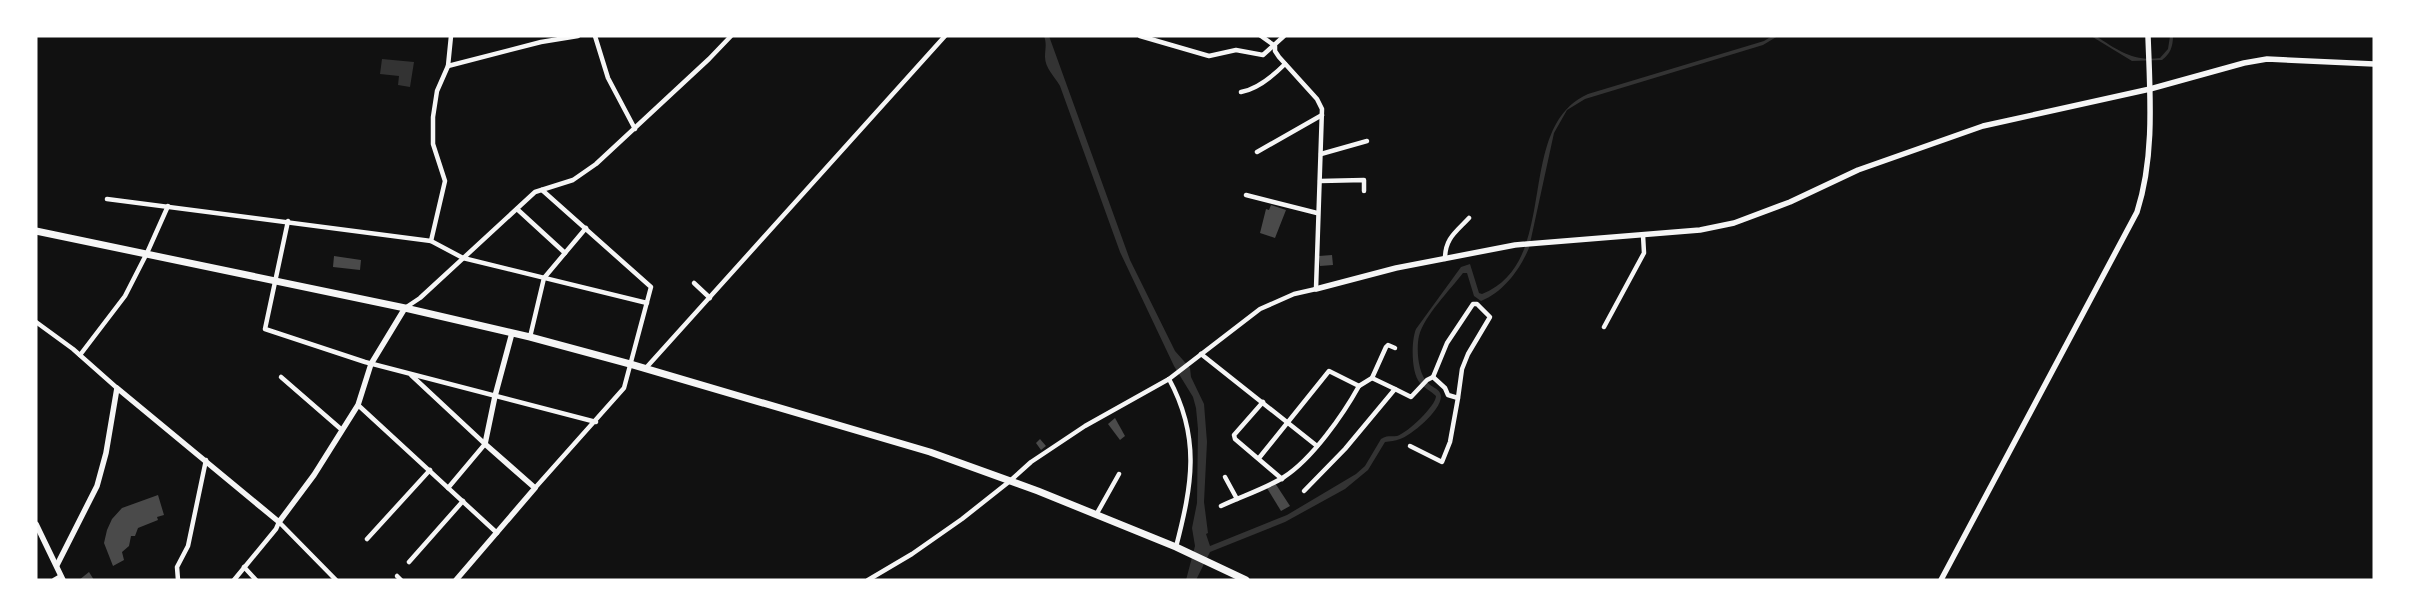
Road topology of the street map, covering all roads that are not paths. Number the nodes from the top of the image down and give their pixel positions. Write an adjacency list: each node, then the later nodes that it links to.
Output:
1 (451, 36): 13 (street)
2 (578, 36): 13 (street)
3 (595, 36): 17 (street)
4 (731, 36): 17 (street)
5 (945, 36): 43 (street)
6 (1140, 36): 10 (street)
7 (1261, 36): 10 (street)
8 (1284, 36): 10 (street)
9 (2148, 36): 14 (street)
10 (1275, 46): 11 (street)
11 (1285, 64): 15 (street); 16 (street)
12 (2374, 64): 14 (street)
13 (448, 66): 34 (street)
14 (2150, 90): 33 (street); 105 (street)
15 (1241, 92)
16 (1322, 115): 19 (street); 20 (street)
17 (635, 129): 22 (street)
18 (1367, 141): 20 (street)
19 (1258, 152)
20 (1321, 154): 21 (street)
21 (1320, 180): 23 (street); 28 (street)
22 (542, 190): 27 (street); 31 (street)
23 (1364, 191)
24 (1246, 195): 28 (street)
25 (107, 199): 26 (street)
26 (168, 206): 30 (street); 36 (street)
27 (517, 209): 35 (street); 37 (street)
28 (1317, 213): 42 (street)
29 (1469, 218): 38 (street)
30 (288, 221): 34 (street); 40 (street)
31 (586, 228): 35 (street); 44 (street)
32 (36, 231): 36 (main road)
33 (1643, 235): 38 (street); 47 (street)
34 (431, 241): 37 (street)
35 (565, 252): 39 (street)
36 (147, 253): 40 (main road); 52 (street)
37 (463, 258): 39 (street); 45 (street)
38 (1445, 259): 42 (street)
39 (544, 278): 44 (street); 49 (street)
40 (275, 280): 45 (main road); 53 (street)
41 (694, 283): 43 (street)
42 (1316, 289): 51 (street)
43 (710, 298): 55 (street)
44 (647, 304): 54 (street)
45 (405, 308): 48 (main road); 53 (street)
46 (36, 322): 52 (street)
47 (1604, 327)
48 (512, 333): 49 (main road); 64 (street)
49 (530, 337): 54 (main road)
50 (1394, 348): 59 (street)
51 (1201, 354): 60 (street); 66 (street)
52 (80, 355): 62 (street)
53 (371, 364): 56 (street); 67 (street)
54 (630, 364): 55 (main road); 68 (street)
55 (645, 369): 80 (main road)
56 (409, 373): 64 (street); 71 (street)
57 (281, 377): 70 (street)
58 (1433, 377): 63 (street); 65 (street); 65 (street)
59 (1372, 378): 61 (street); 63 (street)
60 (1168, 379): 80 (street); 92 (street)
61 (1359, 386): 69 (street); 72 (street)
62 (117, 388): 75 (street); 94 (street)
63 (1395, 389): 83 (street)
64 (495, 396): 68 (street); 71 (street)
65 (1458, 398): 73 (street)
66 (1263, 402): 69 (street); 74 (street)
67 (358, 405): 70 (street); 76 (street)
68 (596, 422): 82 (street)
69 (1288, 422): 72 (street); 74 (street)
70 (342, 430): 88 (street)
71 (485, 444): 81 (street); 82 (street)
72 (1317, 446): 79 (street)
73 (1410, 446)
74 (1258, 458): 79 (street)
75 (206, 460): 88 (street); 98 (street)
76 (430, 470): 81 (street); 91 (street)
77 (1119, 474): 87 (street)
78 (1225, 477): 84 (street)
79 (1282, 478): 84 (street)
80 (1010, 482): 87 (main road); 103 (street)
81 (448, 488): 85 (street)
82 (535, 488): 90 (street)
83 (1304, 491)
84 (1237, 499): 86 (street)
85 (463, 502): 90 (street); 93 (street)
86 (1222, 506)
87 (1096, 515): 92 (main road)
88 (279, 522): 95 (street); 101 (street)
89 (36, 524): 94 (street)
90 (497, 533): 102 (street)
91 (367, 539)
92 (1176, 547): 104 (main road)
93 (409, 562)
94 (57, 565): 96 (street)
95 (244, 567): 99 (street); 100 (street)
96 (62, 578): 97 (street)
97 (54, 580)
98 (178, 580)
99 (234, 580)
100 (256, 580)
101 (336, 580)
102 (456, 580)
103 (868, 580)
104 (1246, 580)
105 (1941, 580)

